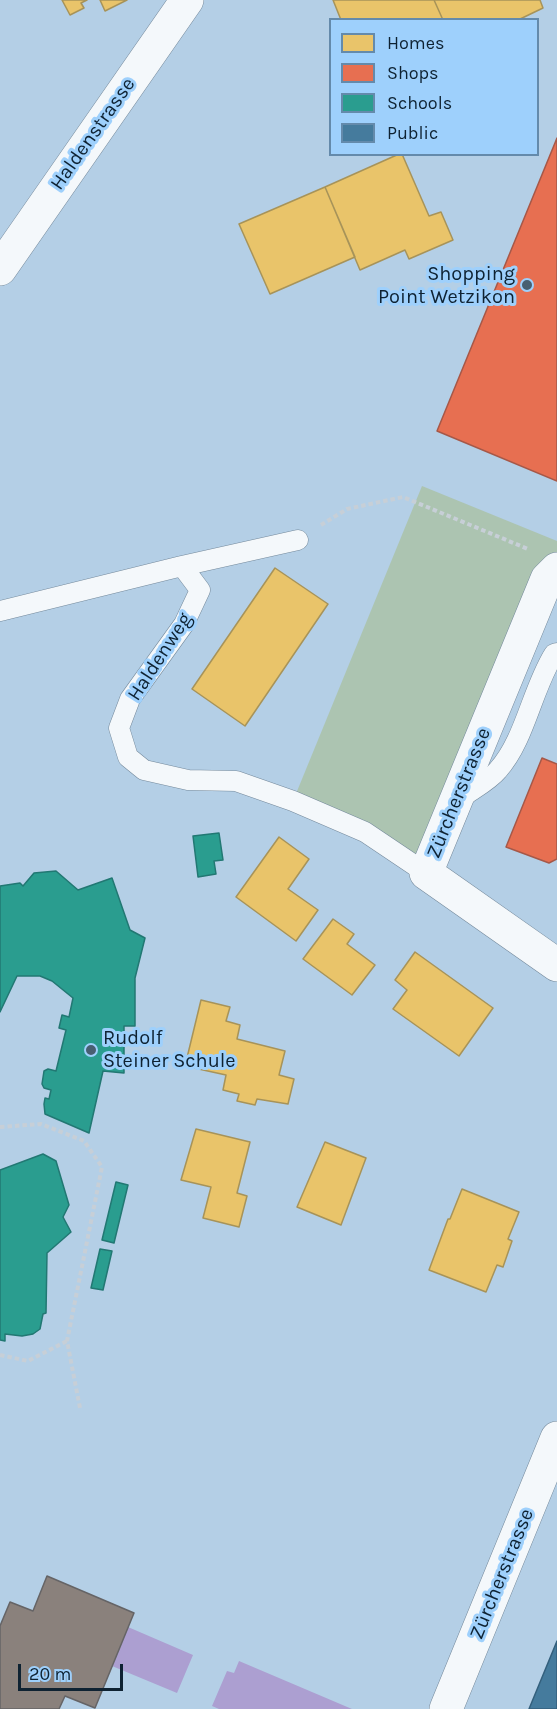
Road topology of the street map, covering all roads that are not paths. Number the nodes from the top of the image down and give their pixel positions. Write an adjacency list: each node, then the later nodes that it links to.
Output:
1 (187, 0): 2 (street, Haldenstrasse)
2 (0, 269)
3 (298, 540): 5 (lane)
4 (546, 560): 8 (street, Zürcherstrasse)
5 (182, 566): 6 (lane); 9 (lane, Haldenweg)
6 (0, 611)
7 (557, 653): 8 (lane)
8 (454, 803): 9 (street, Zürcherstrasse)
9 (426, 873): 10 (street, Zürcherstrasse)
10 (556, 963)
11 (557, 1438): 12 (street, Zürcherstrasse)
12 (446, 1709)

